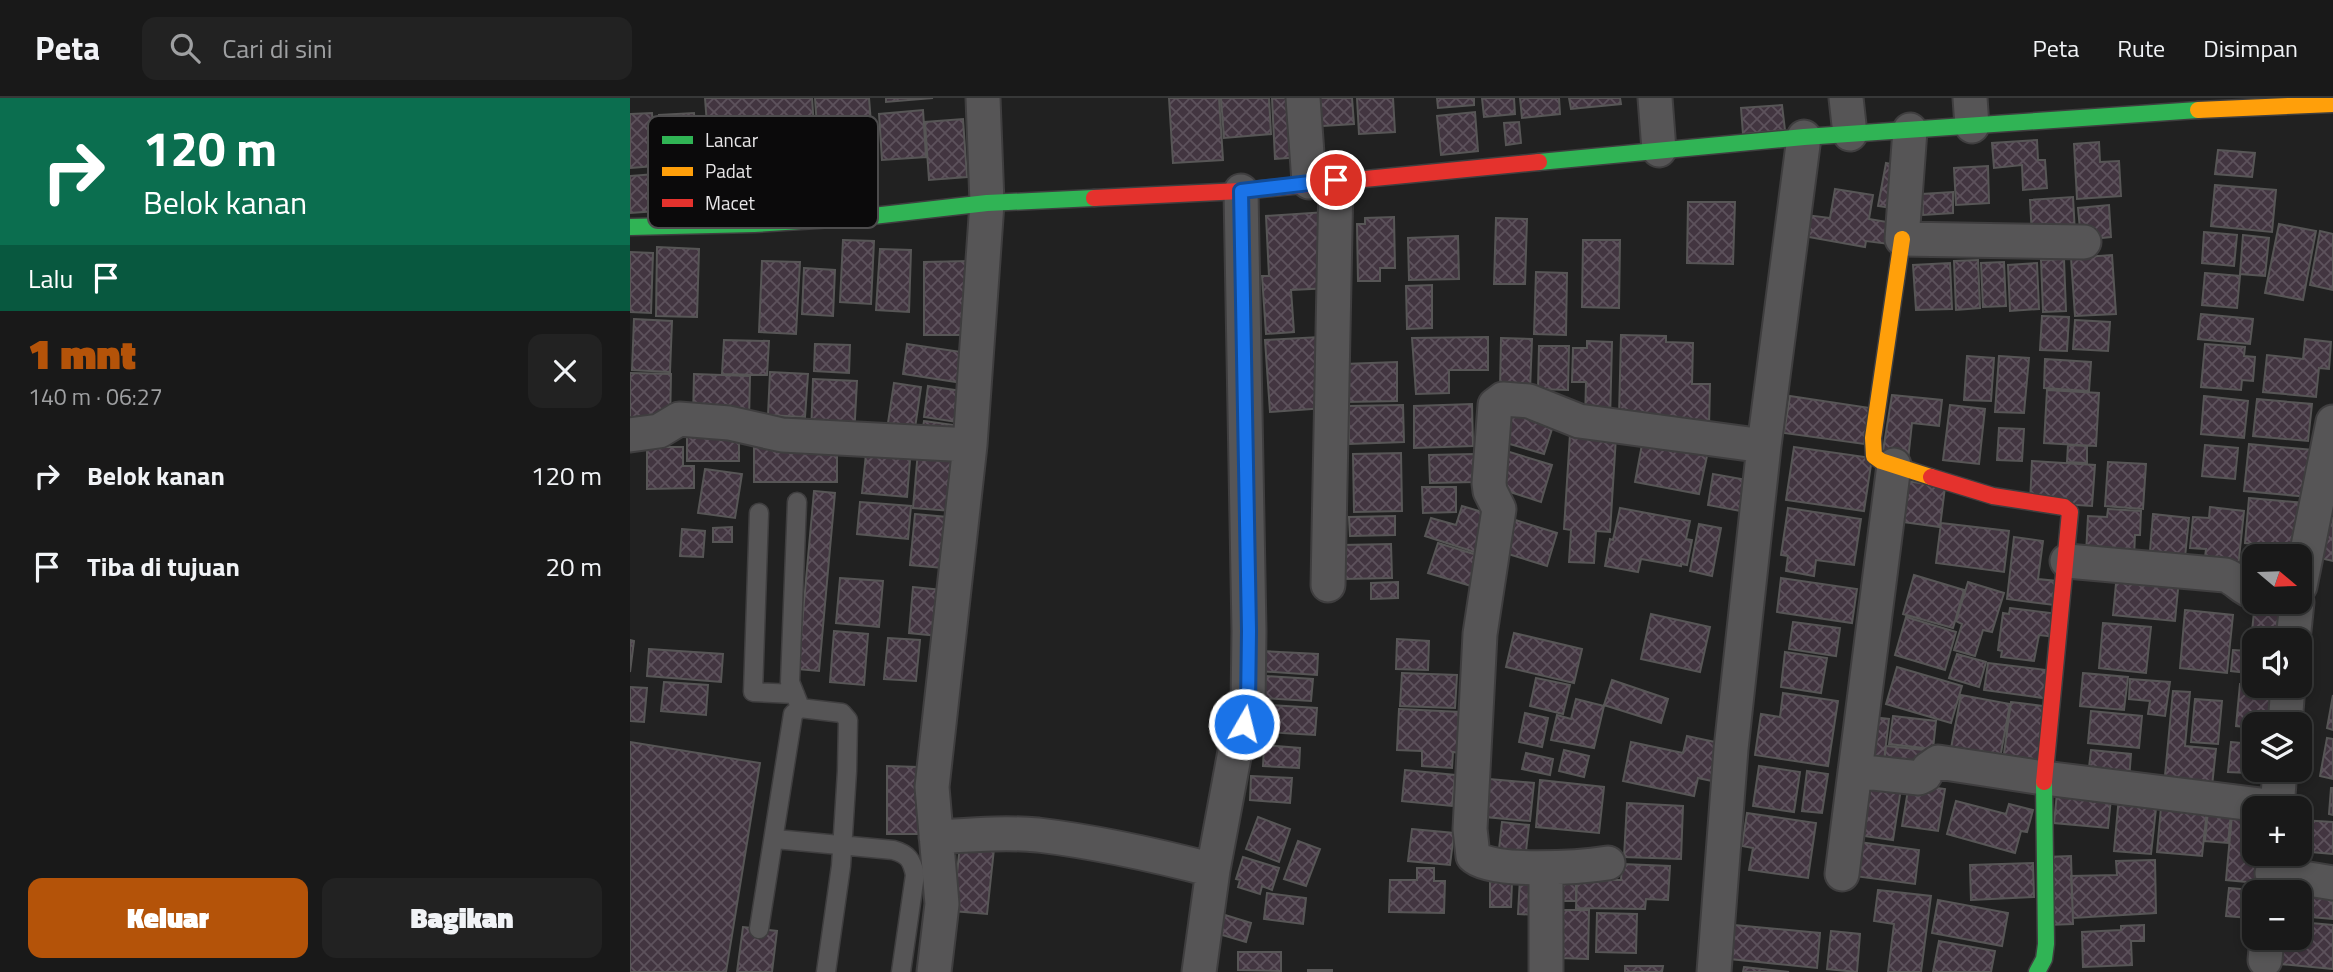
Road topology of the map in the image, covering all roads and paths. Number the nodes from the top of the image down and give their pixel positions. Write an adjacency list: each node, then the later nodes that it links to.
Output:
1 (983, 98): 16 (street)
2 (1303, 98): 14 (street)
3 (1655, 98): 13 (street)
4 (1846, 98): 11 (street)
5 (2291, 102): 6 (street); 7 (street)
6 (2212, 104): 8 (street)
7 (2333, 104)
8 (2110, 107): 9 (street)
9 (1971, 112): 10 (street)
10 (1910, 130): 11 (street); 20 (street)
11 (1850, 134): 12 (street)
12 (1804, 137): 13 (street); 25 (street)
13 (1659, 150): 14 (street)
14 (1323, 181): 15 (street); 31 (street)
15 (1241, 191): 16 (street); 42 (street)
16 (987, 203): 17 (street); 24 (street)
17 (878, 215)
18 (630, 227): 19 (street)
19 (648, 227)
20 (1902, 239): 21 (street); 26 (street)
21 (2084, 242)
22 (2333, 422): 29 (street)
23 (630, 435): 24 (street)
24 (970, 446): 37 (street)
25 (1764, 446): 41 (street); 52 (street)
26 (1894, 465): 30 (street); 34 (street)
27 (797, 502): 33 (lane)
28 (759, 513): 33 (lane)
29 (2308, 544)
30 (2067, 561): 32 (street); 35 (street)
31 (1328, 584)
32 (2242, 587)
33 (797, 701): 38 (lane); 39 (lane)
34 (1855, 771): 35 (street); 44 (street)
35 (2044, 778): 36 (street); 53 (street)
36 (2242, 803)
37 (936, 837): 42 (street); 49 (street)
38 (775, 839): 39 (lane); 46 (lane)
39 (841, 846): 47 (lane); 48 (lane)
40 (1608, 863): 41 (street)
41 (1546, 868): 51 (street)
42 (1213, 870): 50 (street)
43 (2272, 873): 45 (street)
44 (1842, 874)
45 (2333, 883)
46 (759, 929)
47 (826, 972)
48 (901, 972)
49 (934, 972)
50 (1199, 972)
51 (1546, 972)
52 (1714, 972)
53 (2037, 972)

